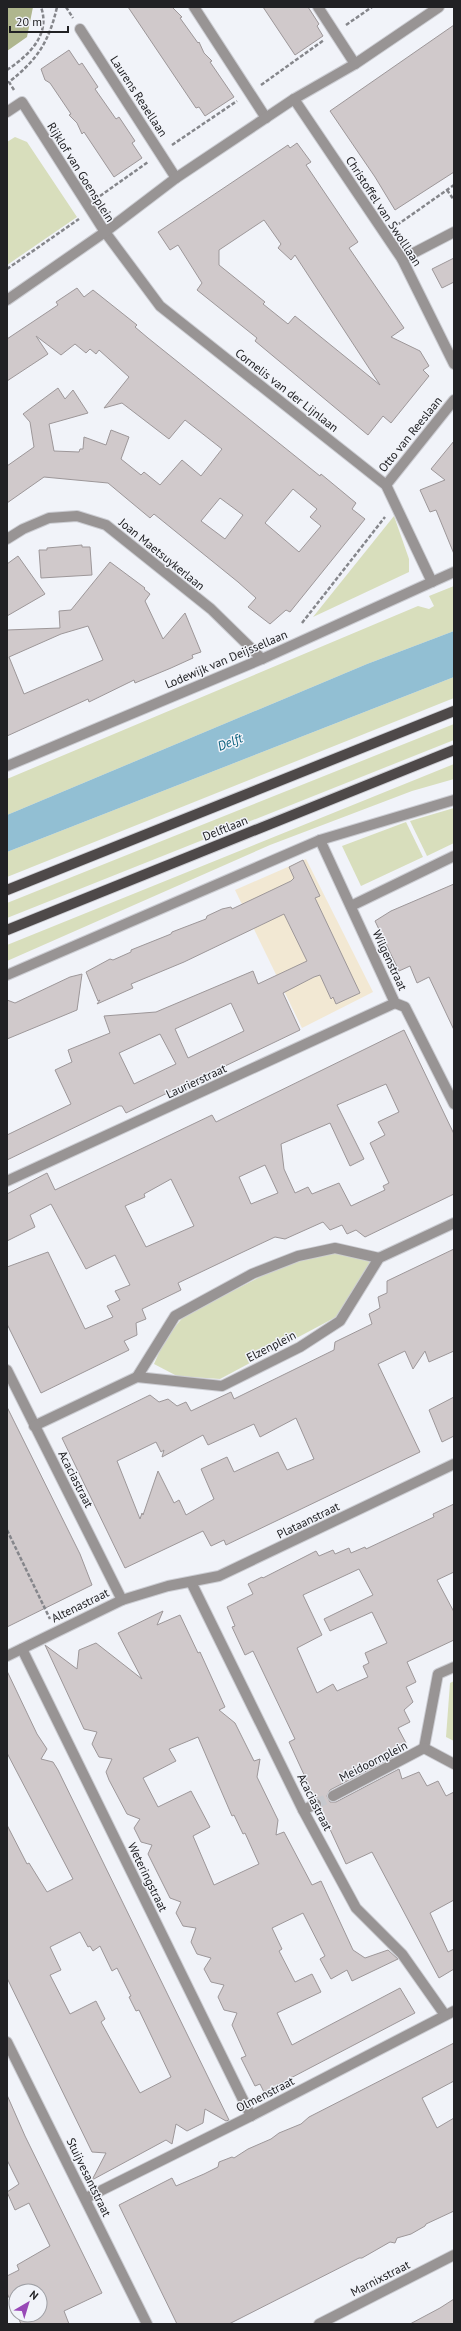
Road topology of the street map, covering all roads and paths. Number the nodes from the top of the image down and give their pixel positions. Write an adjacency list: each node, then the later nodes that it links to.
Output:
1 (41, 7): 10 (path)
2 (56, 7): 13 (path)
3 (194, 7): 11 (street)
4 (318, 7): 8 (street)
5 (372, 7): 8 (path)
6 (439, 7): 9 (street)
7 (80, 29): 16 (street, Laurens Reaellaan)
8 (334, 32): 9 (street); 11 (path)
9 (355, 64): 12 (street)
10 (7, 70)
11 (249, 93): 15 (street); 16 (path)
12 (294, 99): 15 (street); 24 (street, Christoffel van Swolllaan)
13 (22, 102): 14 (street); 21 (street, Rijklof van Goensplein)
14 (7, 112)
15 (266, 118): 17 (street)
16 (160, 153): 17 (street, Laurens Reaellaan); 21 (path)
17 (176, 178): 22 (street)
18 (454, 185): 19 (path)
19 (447, 190): 20 (path); 24 (path)
20 (454, 200)
21 (89, 208): 22 (street, Rijklof van Goensplein); 26 (path)
22 (105, 232): 27 (street, Rijklof van Goensplein); 30 (street, Cornelis van der Lijnlaan)
23 (454, 232): 25 (street)
24 (384, 233): 25 (street, Christoffel van Swolllaan)
25 (402, 259): 28 (street, Christoffel van Swolllaan)
26 (7, 269)
27 (7, 300)
28 (454, 364)
29 (454, 400): 30 (street, Otto van Reeslaan)
30 (386, 485): 31 (street, Cornelis van der Lijnlaan)
31 (395, 504): 34 (street, Cornelis van der Lijnlaan); 35 (path)
32 (7, 539): 36 (street, Joan Maetsuykerlaan)
33 (454, 572): 34 (street, Lodewijk van Deijssellaan)
34 (432, 582): 36 (street, Lodewijk van Deijssellaan)
35 (302, 624)
36 (262, 659): 39 (street, Lodewijk van Deijssellaan)
37 (454, 712): 43 (main road, Delftlaan)
38 (454, 750): 45 (main road, Delftlaan)
39 (7, 766)
40 (454, 800): 41 (street)
41 (320, 840): 44 (street, Wilgenstraat); 46 (street)
42 (454, 856): 44 (street)
43 (7, 890)
44 (351, 906): 47 (street, Wilgenstraat)
45 (7, 930)
46 (7, 974)
47 (395, 1003): 48 (street, Wilgenstraat); 49 (street, Laurierstraat)
48 (454, 1104)
49 (7, 1181)
50 (454, 1223): 51 (street)
51 (379, 1258): 53 (street); 53 (street, Elzenplein)
52 (7, 1370): 54 (street, Acaciastraat)
53 (137, 1377): 54 (street)
54 (34, 1426): 59 (street, Acaciastraat)
55 (454, 1464): 57 (street, Plataanstraat)
56 (7, 1530): 60 (path)
57 (191, 1582): 58 (street, Plataanstraat); 68 (street, Acaciastraat)
58 (168, 1586): 59 (street, Altenastraat)
59 (122, 1600): 60 (street, Altenastraat)
60 (56, 1632): 61 (street, Altenastraat)
61 (22, 1649): 62 (street, Altenastraat); 72 (street, Weteringstraat)
62 (7, 1656)
63 (454, 1667): 64 (street, Meidoornplein)
64 (424, 1748): 65 (street, Meidoornplein); 66 (street, Meidoornplein)
65 (454, 1764)
66 (333, 1796)
67 (316, 1804): 68 (street)
68 (303, 1810): 69 (street, Acaciastraat)
69 (450, 2013): 72 (street, Olmenstraat)
70 (7, 2042): 71 (street, Stuijvesantstraat)
71 (11, 2060): 73 (street, Stuijvesantstraat)
72 (251, 2116): 73 (street, Olmenstraat)
73 (86, 2198): 75 (street, Stuijvesantstraat)
74 (454, 2255): 76 (street, Marnixstraat)
75 (147, 2324)
76 (319, 2324)

